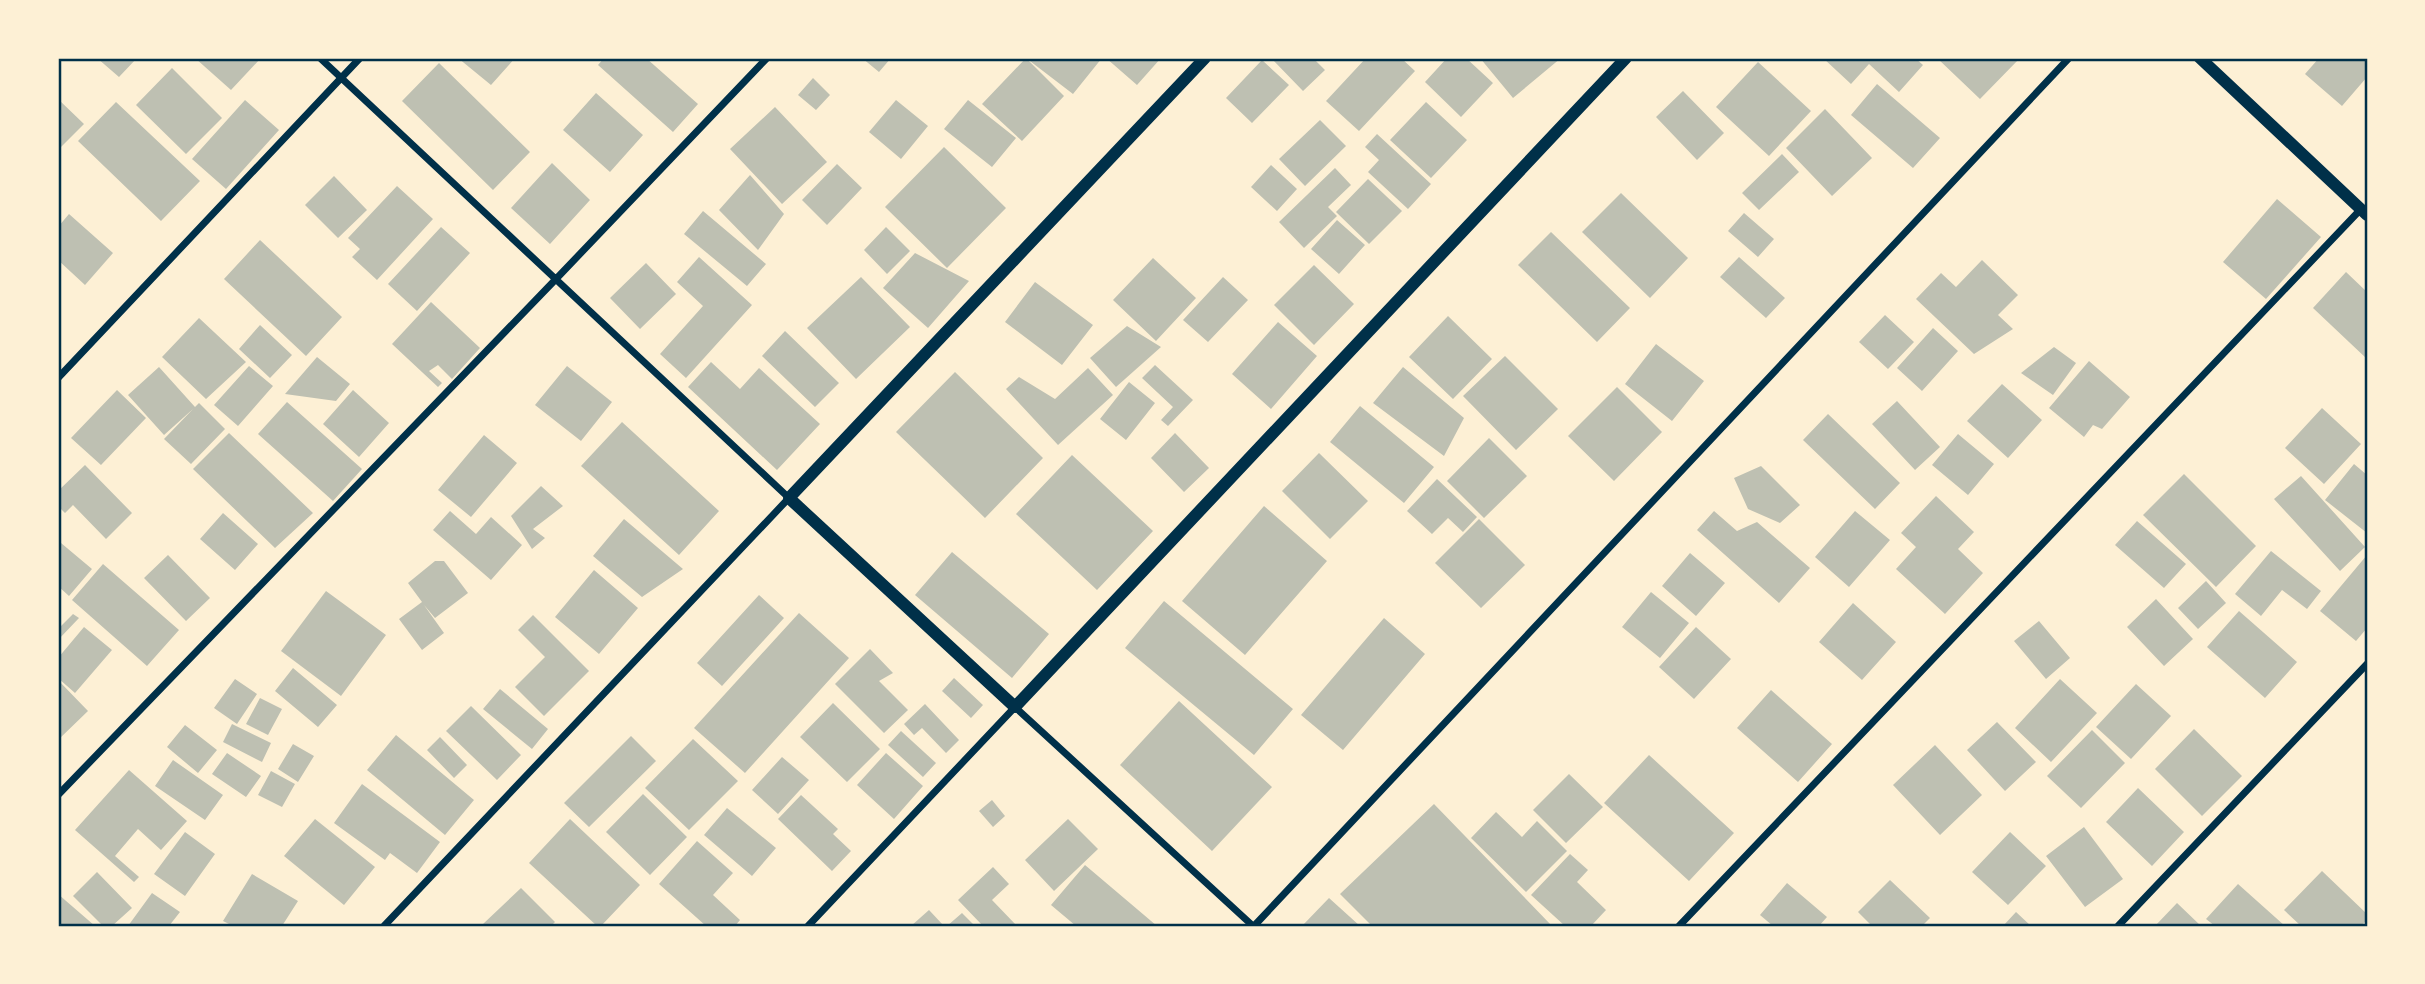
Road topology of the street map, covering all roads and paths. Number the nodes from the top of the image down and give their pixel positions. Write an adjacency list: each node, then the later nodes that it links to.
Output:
1 (320, 58): 8 (street)
2 (360, 58): 8 (street)
3 (766, 58): 10 (street)
4 (1205, 58): 12 (street)
5 (1626, 58): 14 (street)
6 (2069, 58): 18 (street)
7 (2200, 58): 9 (street)
8 (341, 77): 10 (street); 11 (street)
9 (2364, 212): 19 (street)
10 (556, 279): 12 (street); 15 (street)
11 (58, 378)
12 (789, 498): 14 (street); 16 (street)
13 (2367, 664): 20 (street)
14 (1015, 707): 17 (street); 18 (street)
15 (58, 795)
16 (384, 926)
17 (808, 926)
18 (1253, 926)
19 (1679, 926)
20 (2118, 926)

